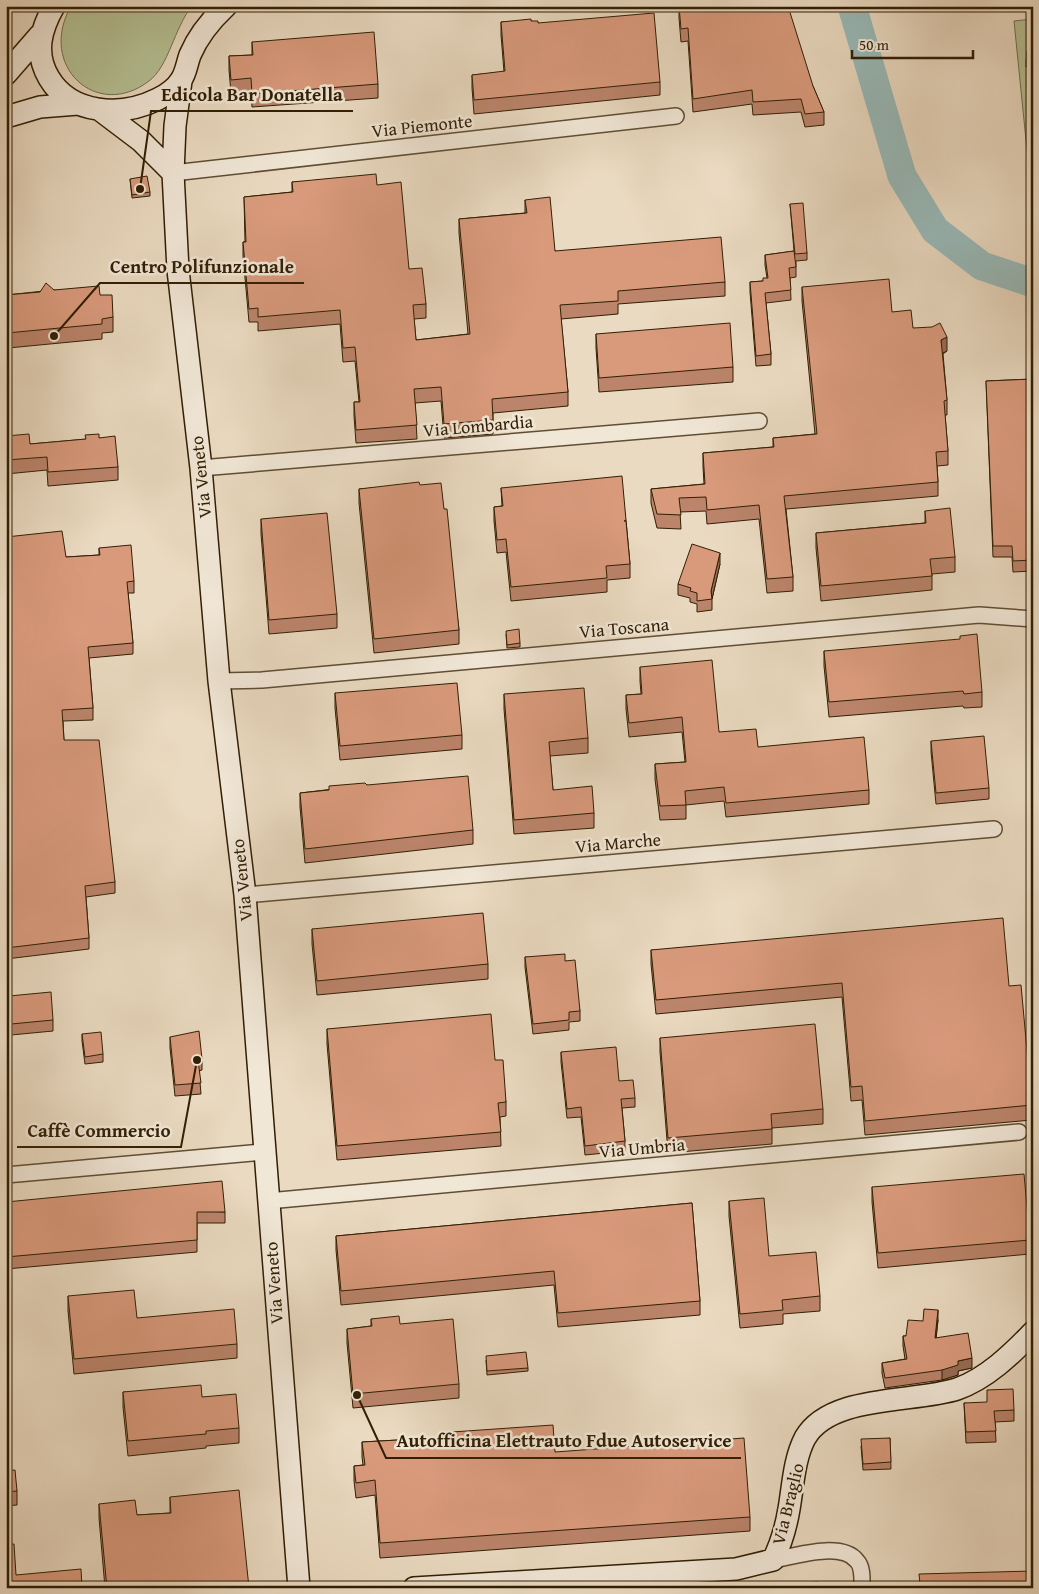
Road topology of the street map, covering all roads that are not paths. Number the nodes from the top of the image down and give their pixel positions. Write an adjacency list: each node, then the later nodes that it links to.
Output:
1 (54, 6): 3 (main road)
2 (226, 6): 5 (main road)
3 (40, 35): 4 (main road); 6 (main road)
4 (6, 74)
5 (181, 80): 7 (main road); 10 (main road, Via Veneto)
6 (78, 104): 7 (main road); 9 (main road)
7 (100, 110): 10 (main road)
8 (676, 116): 10 (street, Via Piemonte)
9 (6, 117)
10 (173, 173): 12 (main road, Via Veneto)
11 (759, 421): 12 (street, Via Lombardia)
12 (201, 468): 14 (main road, Via Veneto)
13 (1033, 619): 14 (street, Via Toscana)
14 (219, 681): 16 (main road, Via Veneto)
15 (994, 829): 16 (street, Via Marche)
16 (245, 895): 18 (main road, Via Veneto)
17 (1019, 1132): 20 (street, Via Umbria)
18 (263, 1152): 19 (street); 20 (main road, Via Veneto)
19 (6, 1175)
20 (268, 1202): 23 (main road, Via Veneto)
21 (1033, 1332): 22 (main road, Via Braglio)
22 (773, 1560): 24 (main road, Via Braglio); 25 (street)
23 (299, 1588)
24 (414, 1588)
25 (862, 1588)

